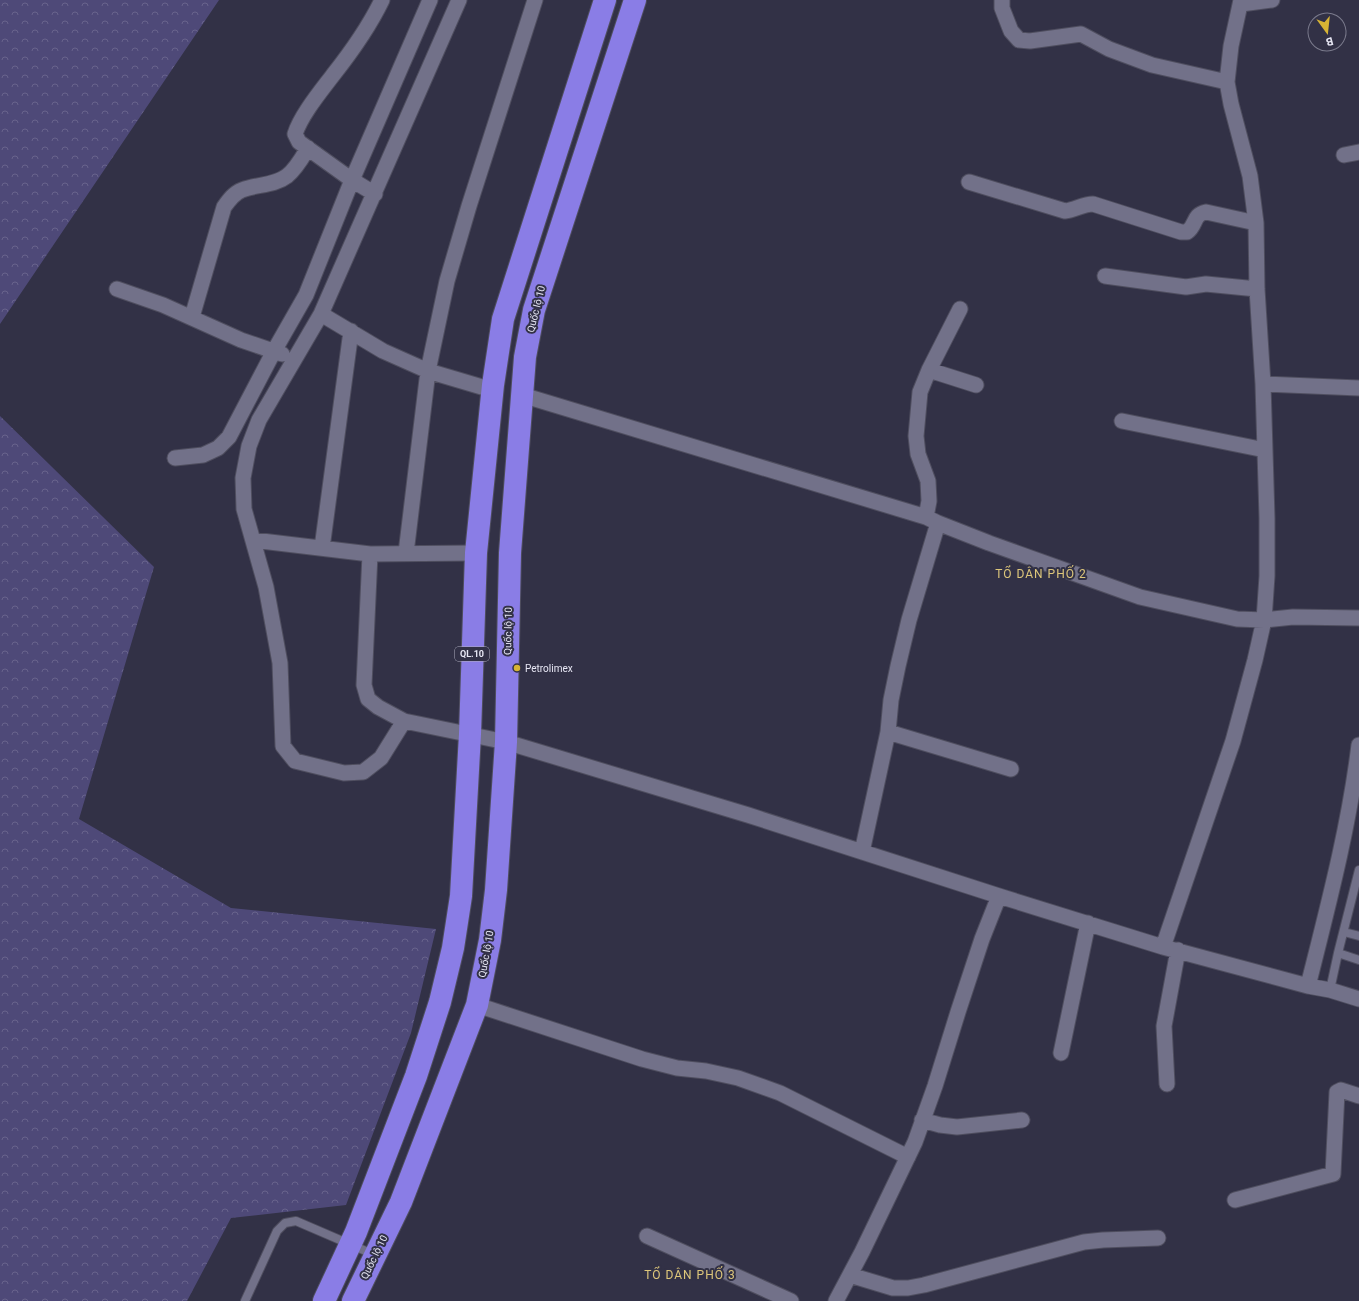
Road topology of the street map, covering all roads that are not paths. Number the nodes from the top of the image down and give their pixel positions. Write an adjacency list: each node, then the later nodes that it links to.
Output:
1 (382, 0): 11 (street)
2 (430, 0): 15 (street)
3 (460, 0): 15 (street)
4 (535, 0): 27 (street)
5 (605, 0): 31 (highway, QL.10)
6 (635, 0): 32 (highway, Quốc lộ 10)
7 (1002, 0): 10 (street)
8 (1272, 0): 9 (street)
9 (1241, 2): 10 (street)
10 (1227, 82): 16 (street)
11 (308, 148): 15 (street); 23 (street)
12 (1359, 152): 13 (street)
13 (1344, 155)
14 (969, 182): 16 (street)
15 (364, 187): 17 (street); 17 (street)
16 (1256, 223): 20 (street)
17 (331, 266): 22 (street); 25 (street)
18 (1105, 276): 20 (street)
19 (117, 289): 23 (street)
20 (1257, 289): 28 (street)
21 (960, 309): 26 (street)
22 (321, 314): 24 (street); 25 (street)
23 (192, 317): 25 (street)
24 (351, 331): 27 (street); 38 (street)
25 (284, 355): 35 (street); 37 (street)
26 (929, 370): 29 (street); 36 (street)
27 (428, 371): 31 (street); 39 (street)
28 (1263, 384): 30 (street); 34 (street)
29 (976, 385)
30 (1359, 388)
31 (492, 390): 40 (highway, QL.10)
32 (522, 396): 36 (street); 47 (highway, Quốc lộ 10)
33 (1122, 421): 34 (street)
34 (1265, 450): 43 (street)
35 (174, 458)
36 (932, 520): 43 (street); 45 (street)
37 (253, 540): 38 (street); 44 (street)
38 (322, 548): 41 (street)
39 (406, 553): 40 (street); 41 (street)
40 (476, 553): 46 (highway, QL.10)
41 (370, 554): 44 (street)
42 (1359, 618): 43 (street)
43 (1264, 620): 56 (street)
44 (404, 721): 46 (street)
45 (888, 732): 49 (street); 50 (street)
46 (470, 734): 47 (street); 72 (highway, QL.10)
47 (506, 742): 50 (street); 62 (highway, Quốc lộ 10)
48 (1359, 745): 59 (street)
49 (1011, 769)
50 (862, 852): 52 (street)
51 (1359, 870): 54 (lane)
52 (999, 896): 53 (street); 66 (street)
53 (1088, 923): 56 (street); 63 (street)
54 (1344, 932): 55 (lane); 57 (lane)
55 (1359, 936)
56 (1171, 948): 59 (street); 64 (street)
57 (1338, 953): 58 (lane); 60 (lane)
58 (1359, 960)
59 (1308, 986): 60 (street)
60 (1330, 990): 61 (street)
61 (1359, 1000)
62 (477, 1005): 68 (street); 73 (highway, Quốc lộ 10)
63 (1061, 1053)
64 (1167, 1084)
65 (1359, 1096): 69 (street)
66 (922, 1120): 67 (street); 68 (street)
67 (1022, 1120)
68 (908, 1158): 74 (street)
69 (1235, 1200)
70 (647, 1236): 78 (street)
71 (1158, 1238): 74 (street)
72 (350, 1244): 73 (lane); 75 (lane); 76 (highway, QL.10)
73 (375, 1255): 77 (highway, Quốc lộ 10)
74 (850, 1275): 79 (street)
75 (245, 1301)
76 (324, 1301)
77 (353, 1301)
78 (790, 1301)
79 (836, 1301)

